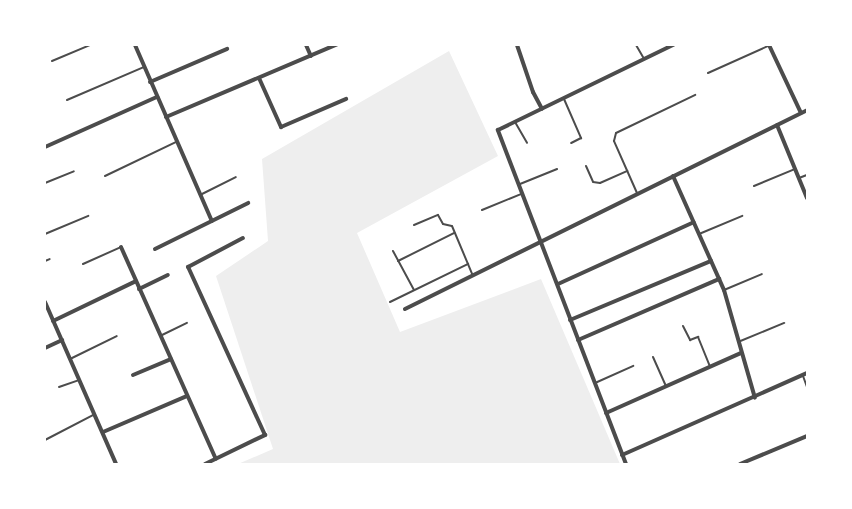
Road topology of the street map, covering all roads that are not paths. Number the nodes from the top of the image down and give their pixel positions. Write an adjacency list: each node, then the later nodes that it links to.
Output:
1 (90, 45): 12 (lane)
2 (135, 45): 13 (street)
3 (306, 45): 10 (street)
4 (336, 45): 10 (street)
5 (636, 45): 11 (lane)
6 (673, 45): 11 (street)
7 (769, 45): 14 (lane); 24 (street)
8 (519, 46): 22 (street)
9 (227, 49): 16 (street)
10 (311, 56): 15 (street)
11 (644, 59): 20 (street)
12 (52, 61)
13 (144, 67): 16 (street); 21 (lane)
14 (708, 73)
15 (259, 78): 19 (street); 25 (street)
16 (150, 82): 18 (street)
17 (695, 95): 36 (lane)
18 (157, 97): 25 (street); 31 (street)
19 (346, 99)
20 (564, 99): 22 (street); 30 (lane)
21 (68, 100)
22 (542, 109): 26 (street)
23 (807, 110): 24 (street)
24 (801, 113): 27 (street)
25 (166, 117): 28 (street)
26 (515, 122): 29 (lane); 43 (street)
27 (777, 125): 34 (street); 39 (street)
28 (176, 142): 38 (lane); 47 (street)
29 (527, 143)
30 (571, 143)
31 (45, 147)
32 (586, 166): 36 (lane)
33 (557, 168): 43 (lane)
34 (795, 169): 41 (street); 44 (lane)
35 (74, 171): 42 (lane)
36 (627, 171): 46 (lane)
37 (807, 175): 41 (lane)
38 (105, 176)
39 (673, 176): 46 (street); 54 (street)
40 (236, 177): 47 (lane)
41 (799, 178): 48 (street)
42 (45, 183)
43 (520, 184): 45 (street)
44 (753, 186)
45 (523, 193): 50 (lane); 60 (street)
46 (637, 194): 60 (street)
47 (200, 195): 53 (street)
48 (807, 198)
49 (248, 203): 53 (street)
50 (482, 210)
51 (88, 216): 57 (lane)
52 (742, 216): 58 (lane)
53 (212, 221): 62 (street)
54 (693, 222): 58 (street); 75 (street)
55 (414, 225): 56 (lane)
56 (454, 232): 67 (lane); 69 (lane)
57 (45, 234)
58 (699, 234): 65 (street)
59 (243, 238): 114 (street)
60 (542, 241): 72 (street); 75 (street)
61 (121, 247): 68 (lane); 74 (street)
62 (155, 249)
63 (393, 251): 67 (lane)
64 (50, 259): 66 (lane)
65 (711, 260): 73 (street); 82 (street)
66 (45, 261)
67 (398, 261): 77 (lane)
68 (83, 264)
69 (468, 264): 72 (lane); 77 (lane)
70 (762, 274): 78 (lane)
71 (168, 275): 76 (street)
72 (473, 276): 81 (street)
73 (719, 279): 78 (street); 90 (street)
74 (135, 281): 76 (street); 83 (street)
75 (558, 284): 82 (street)
76 (139, 289): 88 (street)
77 (414, 290): 79 (lane)
78 (724, 290): 91 (street)
79 (390, 302)
80 (46, 306): 83 (street)
81 (405, 309)
82 (570, 320): 90 (street)
83 (53, 321): 89 (street)
84 (187, 323): 88 (lane)
85 (784, 323): 91 (lane)
86 (683, 326): 98 (lane)
87 (117, 336): 95 (lane)
88 (160, 336): 96 (street)
89 (62, 340): 92 (street); 95 (street)
90 (578, 340): 102 (street)
91 (738, 342): 93 (street)
92 (45, 348)
93 (741, 352): 98 (street); 107 (street)
94 (653, 357): 103 (lane)
95 (70, 359): 101 (street)
96 (171, 359): 99 (street); 106 (street)
97 (633, 366): 102 (lane)
98 (710, 366): 103 (street)
99 (133, 375)
100 (805, 375): 105 (lane); 107 (street)
101 (79, 380): 104 (lane); 109 (street)
102 (595, 383): 108 (street)
103 (666, 386): 108 (street)
104 (59, 387)
105 (807, 387)
106 (187, 396): 110 (street); 114 (street)
107 (755, 398): 113 (street)
108 (606, 413): 113 (street)
109 (95, 415): 110 (street); 112 (lane)
110 (103, 432): 115 (street)
111 (807, 436): 118 (street)
112 (45, 440)
113 (622, 455): 117 (street)
114 (216, 459): 116 (street)
115 (116, 464)
116 (205, 464)
117 (627, 464)
118 (740, 464)

